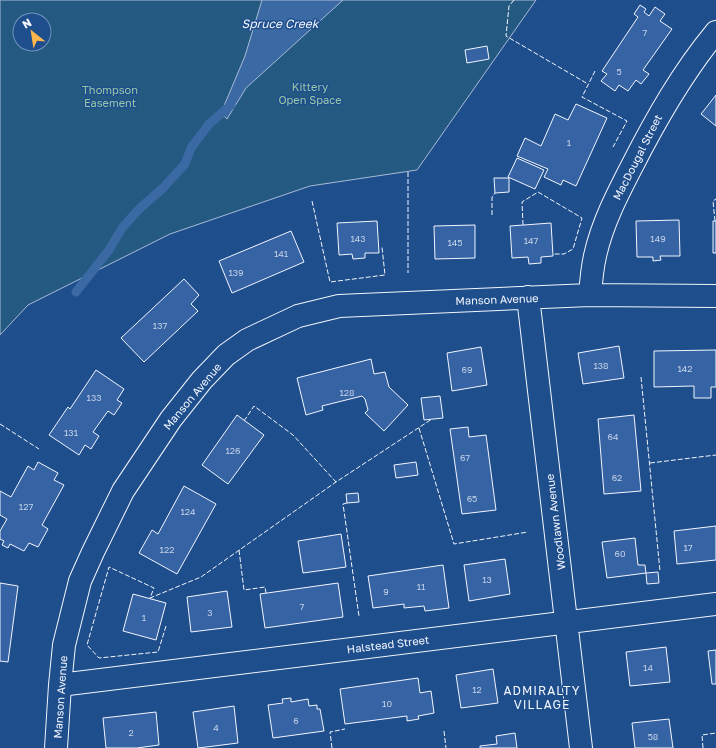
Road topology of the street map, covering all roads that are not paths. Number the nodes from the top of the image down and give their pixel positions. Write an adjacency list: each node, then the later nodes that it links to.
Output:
1 (716, 32): 2 (street, MacDougal Street)
2 (590, 295): 3 (street, Manson Avenue); 4 (street, Manson Avenue)
3 (716, 296)
4 (528, 297): 6 (street, Woodlawn Avenue); 7 (street, Manson Avenue)
5 (716, 604): 6 (street, Halstead Street)
6 (567, 623): 7 (street, Halstead Street); 9 (street, Woodlawn Avenue)
7 (60, 685): 8 (street, Manson Avenue)
8 (56, 748)
9 (582, 748)

